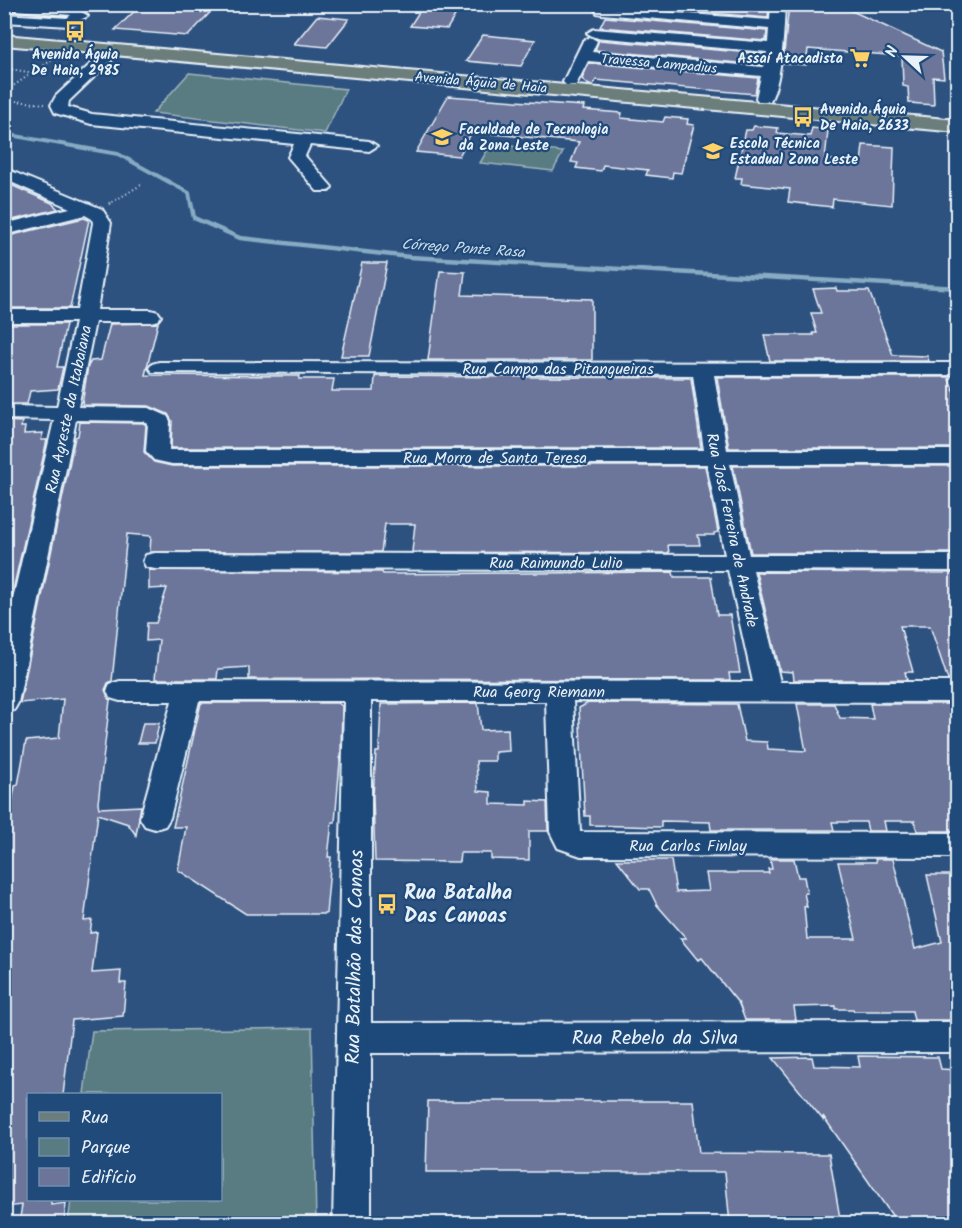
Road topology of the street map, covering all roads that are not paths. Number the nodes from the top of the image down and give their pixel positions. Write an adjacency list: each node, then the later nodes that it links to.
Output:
1 (778, 4): 5 (street)
2 (4, 5): 4 (street)
3 (603, 7): 5 (street); 7 (street)
4 (4, 18)
5 (778, 25): 9 (street)
6 (4, 30): 11 (main road, Avenida Águia de Haia)
7 (594, 33): 9 (street); 12 (street)
8 (4, 39): 10 (main road, Avenida Águia de Haia)
9 (775, 48): 13 (street)
10 (114, 50): 11 (main road, Avenida Águia de Haia); 18 (street)
11 (232, 55): 14 (main road, Avenida Águia de Haia); 17 (main road, Avenida Águia de Haia)
12 (583, 56): 13 (street, Travessa Lampadius); 14 (street)
13 (770, 72): 15 (street)
14 (571, 82): 15 (main road, Avenida Águia de Haia)
15 (764, 98): 16 (main road, Avenida Águia de Haia)
16 (957, 116)
17 (957, 126)
18 (304, 140): 19 (street); 21 (street)
19 (369, 146)
20 (4, 173): 22 (street)
21 (323, 187)
22 (91, 211): 23 (street); 25 (street, Rua Agreste da Itabaiana)
23 (4, 230)
24 (4, 316): 25 (street)
25 (88, 316): 26 (street); 31 (street, Rua Agreste da Itabaiana)
26 (151, 316)
27 (159, 368): 28 (street, Rua Campo das Pitangueiras)
28 (702, 368): 29 (street, Rua Campo das Pitangueiras); 33 (street, Rua José Ferreira de Andrade)
29 (957, 369)
30 (4, 412): 31 (street)
31 (68, 412): 33 (street, Rua Morro de Santa Teresa); 43 (street, Rua Agreste da Itabaiana)
32 (957, 457): 33 (street, Rua Morro de Santa Teresa)
33 (715, 458): 35 (street, Rua José Ferreira de Andrade)
34 (155, 561): 35 (street, Rua Raimundo Lulio)
35 (738, 563): 36 (street, Rua Raimundo Lulio); 41 (street, Rua José Ferreira de Andrade)
36 (957, 563)
37 (188, 690): 38 (street, Rua Georg Riemann); 39 (street, Rua Georg Riemann); 44 (street)
38 (358, 690): 40 (street, Rua Georg Riemann); 47 (street, Rua Batalhão das Canoas)
39 (120, 691)
40 (559, 691): 41 (street, Rua Georg Riemann); 45 (street, Rua Carlos Finlay)
41 (769, 691): 42 (street, Rua Georg Riemann)
42 (957, 692)
43 (5, 693)
44 (155, 818)
45 (957, 845)
46 (957, 1037): 47 (street, Rua Rebelo da Silva)
47 (353, 1038): 48 (street, Rua Batalhão das Canoas)
48 (352, 1224)

